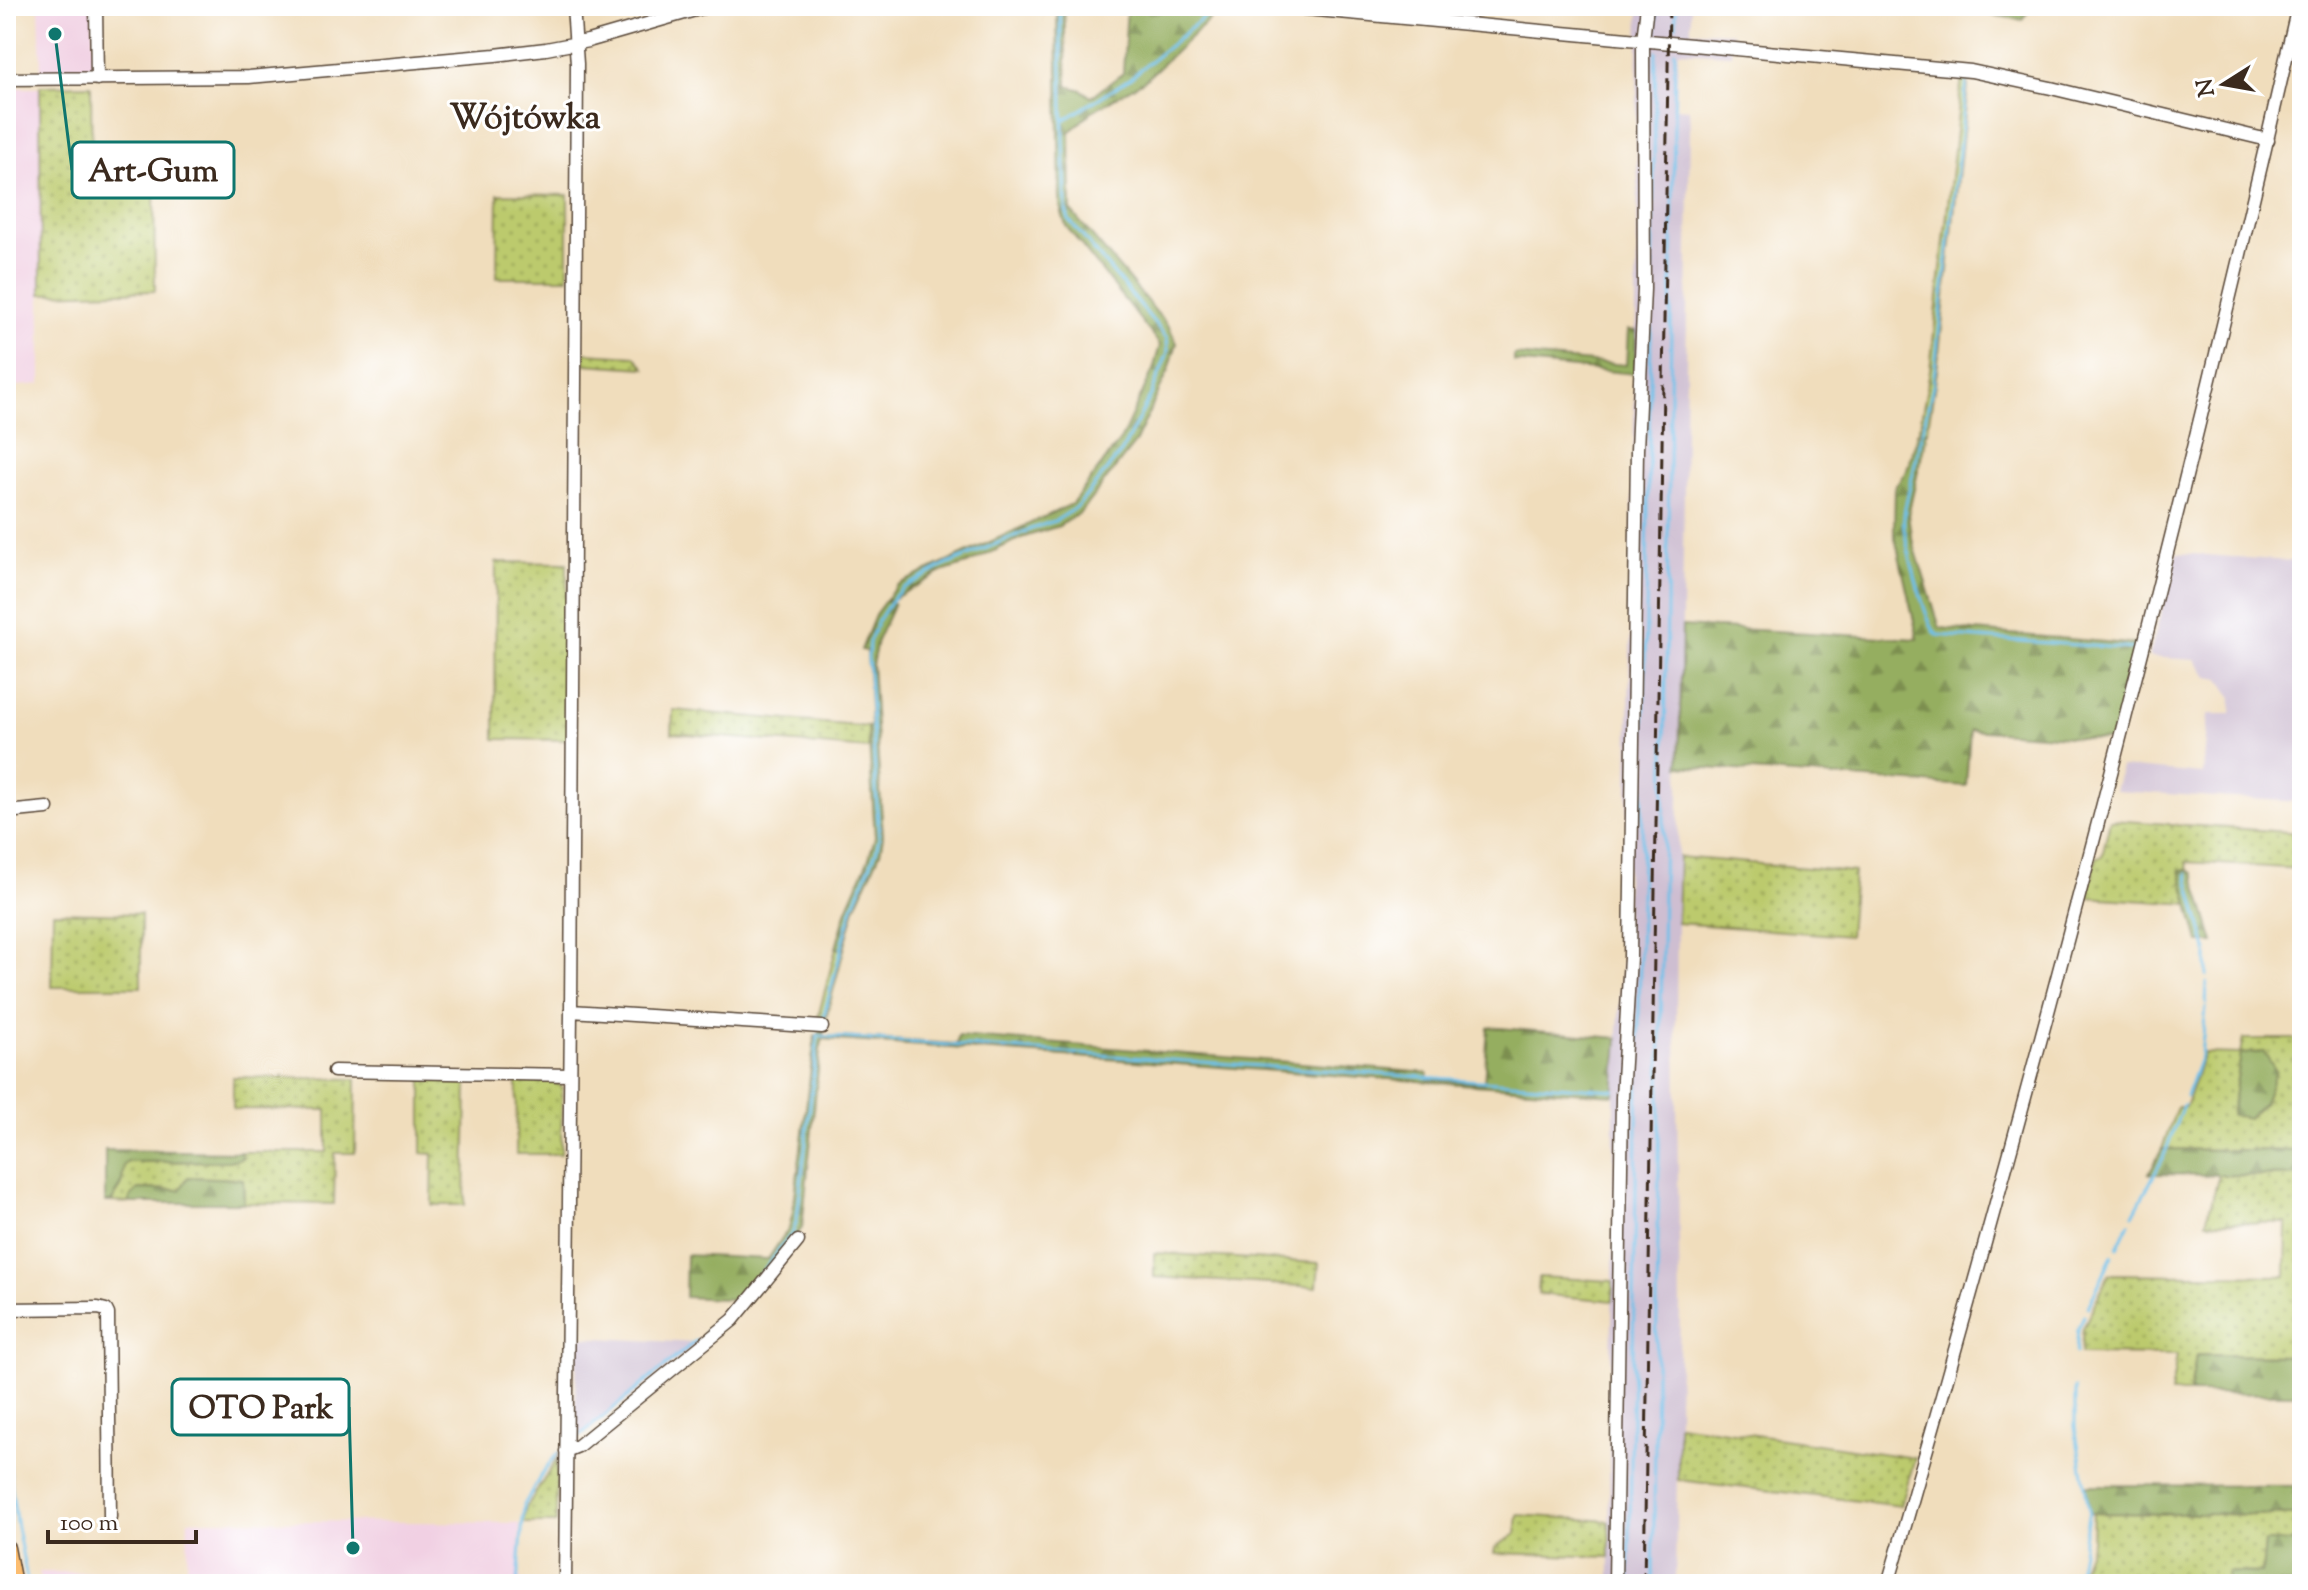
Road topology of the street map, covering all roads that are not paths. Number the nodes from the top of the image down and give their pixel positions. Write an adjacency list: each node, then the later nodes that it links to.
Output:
1 (96, 6): 10 (street)
2 (573, 6): 8 (street)
3 (709, 6): 8 (street)
4 (1274, 6): 7 (street)
5 (1647, 6): 7 (street)
6 (2298, 6): 11 (street)
7 (1643, 40): 11 (street); 25 (street)
8 (575, 44): 10 (street); 14 (street)
9 (6, 79): 10 (street)
10 (97, 79)
11 (2268, 140): 26 (street)
12 (47, 808): 13 (street)
13 (6, 812)
14 (571, 1011): 15 (street); 17 (street)
15 (822, 1027)
16 (334, 1071): 17 (street)
17 (570, 1075): 20 (street)
18 (798, 1241): 20 (street)
19 (6, 1309): 21 (street)
20 (566, 1451): 24 (street)
21 (110, 1517)
22 (6, 1548): 23 (main road)
23 (13, 1584)
24 (565, 1584)
25 (1615, 1584)
26 (1888, 1584)

